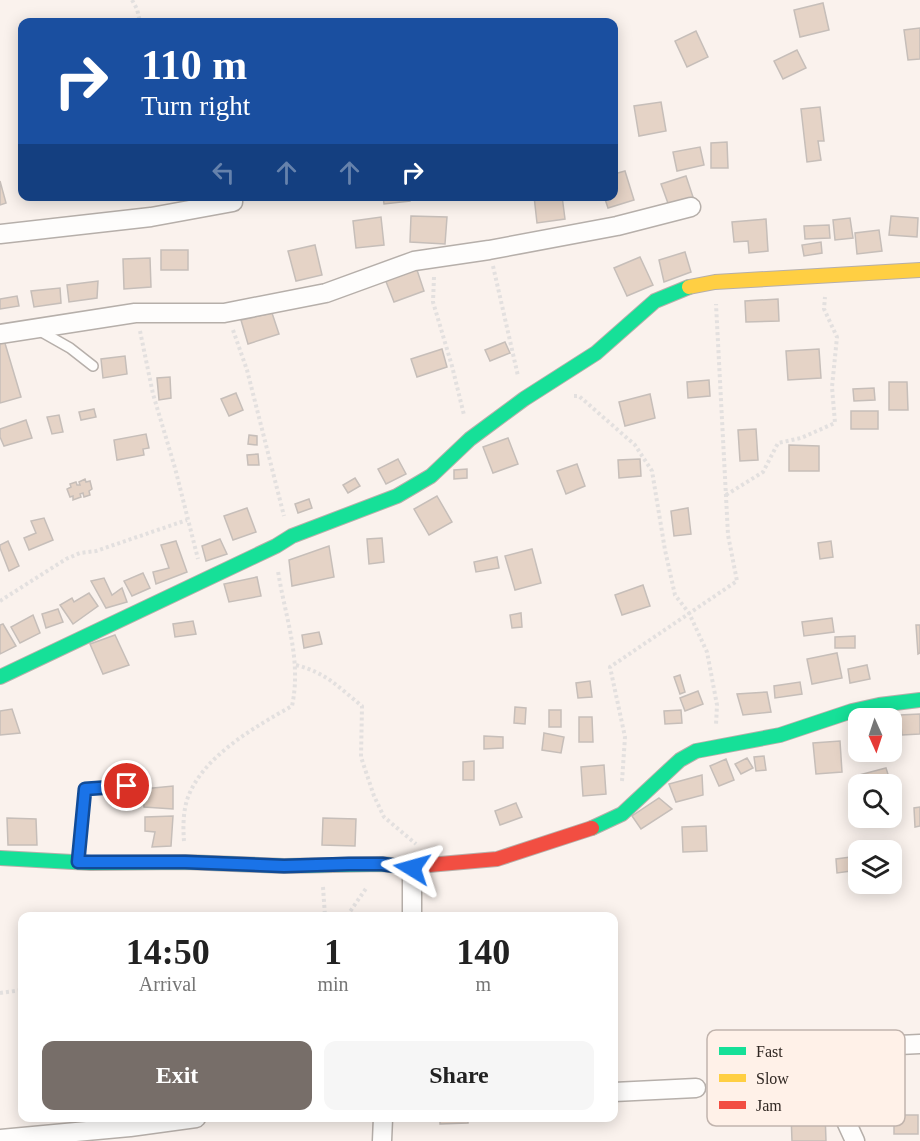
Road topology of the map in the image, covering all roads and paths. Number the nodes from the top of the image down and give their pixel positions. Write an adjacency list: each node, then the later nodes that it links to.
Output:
1 (132, 0): 2 (path)
2 (139, 18)
3 (233, 202): 5 (street)
4 (691, 207): 6 (street)
5 (0, 234)
6 (489, 250): 7 (street); 17 (path)
7 (435, 258): 12 (street); 18 (path)
8 (920, 270): 9 (street)
9 (826, 275): 10 (street); 19 (path)
10 (715, 282): 17 (street); 19 (path)
11 (135, 313): 12 (street); 13 (street); 20 (path)
12 (224, 313): 21 (path)
13 (38, 329): 14 (street); 15 (lane)
14 (0, 334)
15 (93, 366)
16 (568, 396): 25 (path)
17 (524, 399): 18 (street)
18 (470, 439): 21 (street)
19 (726, 495): 25 (path)
20 (187, 519): 23 (path); 24 (path)
21 (292, 536): 22 (street)
22 (276, 546): 23 (street); 26 (path)
23 (204, 580): 27 (street)
24 (0, 601)
25 (689, 613): 29 (path); 31 (path)
26 (296, 665): 32 (path); 35 (path)
27 (0, 677)
28 (920, 699): 29 (street)
29 (715, 746): 36 (street)
30 (139, 787): 34 (lane)
31 (621, 789)
32 (419, 847)
33 (0, 858): 34 (street)
34 (78, 862): 35 (street)
35 (185, 862): 36 (street)
36 (412, 868): 37 (street)
37 (412, 912)
38 (18, 991): 39 (path)
39 (0, 993)
40 (920, 1044): 41 (street)
41 (905, 1045)
42 (696, 1088): 43 (street)
43 (618, 1092)
44 (167, 1122): 47 (street)
45 (383, 1122): 48 (street)
46 (848, 1126): 49 (street)
47 (0, 1139)
48 (382, 1141)
49 (855, 1141)

